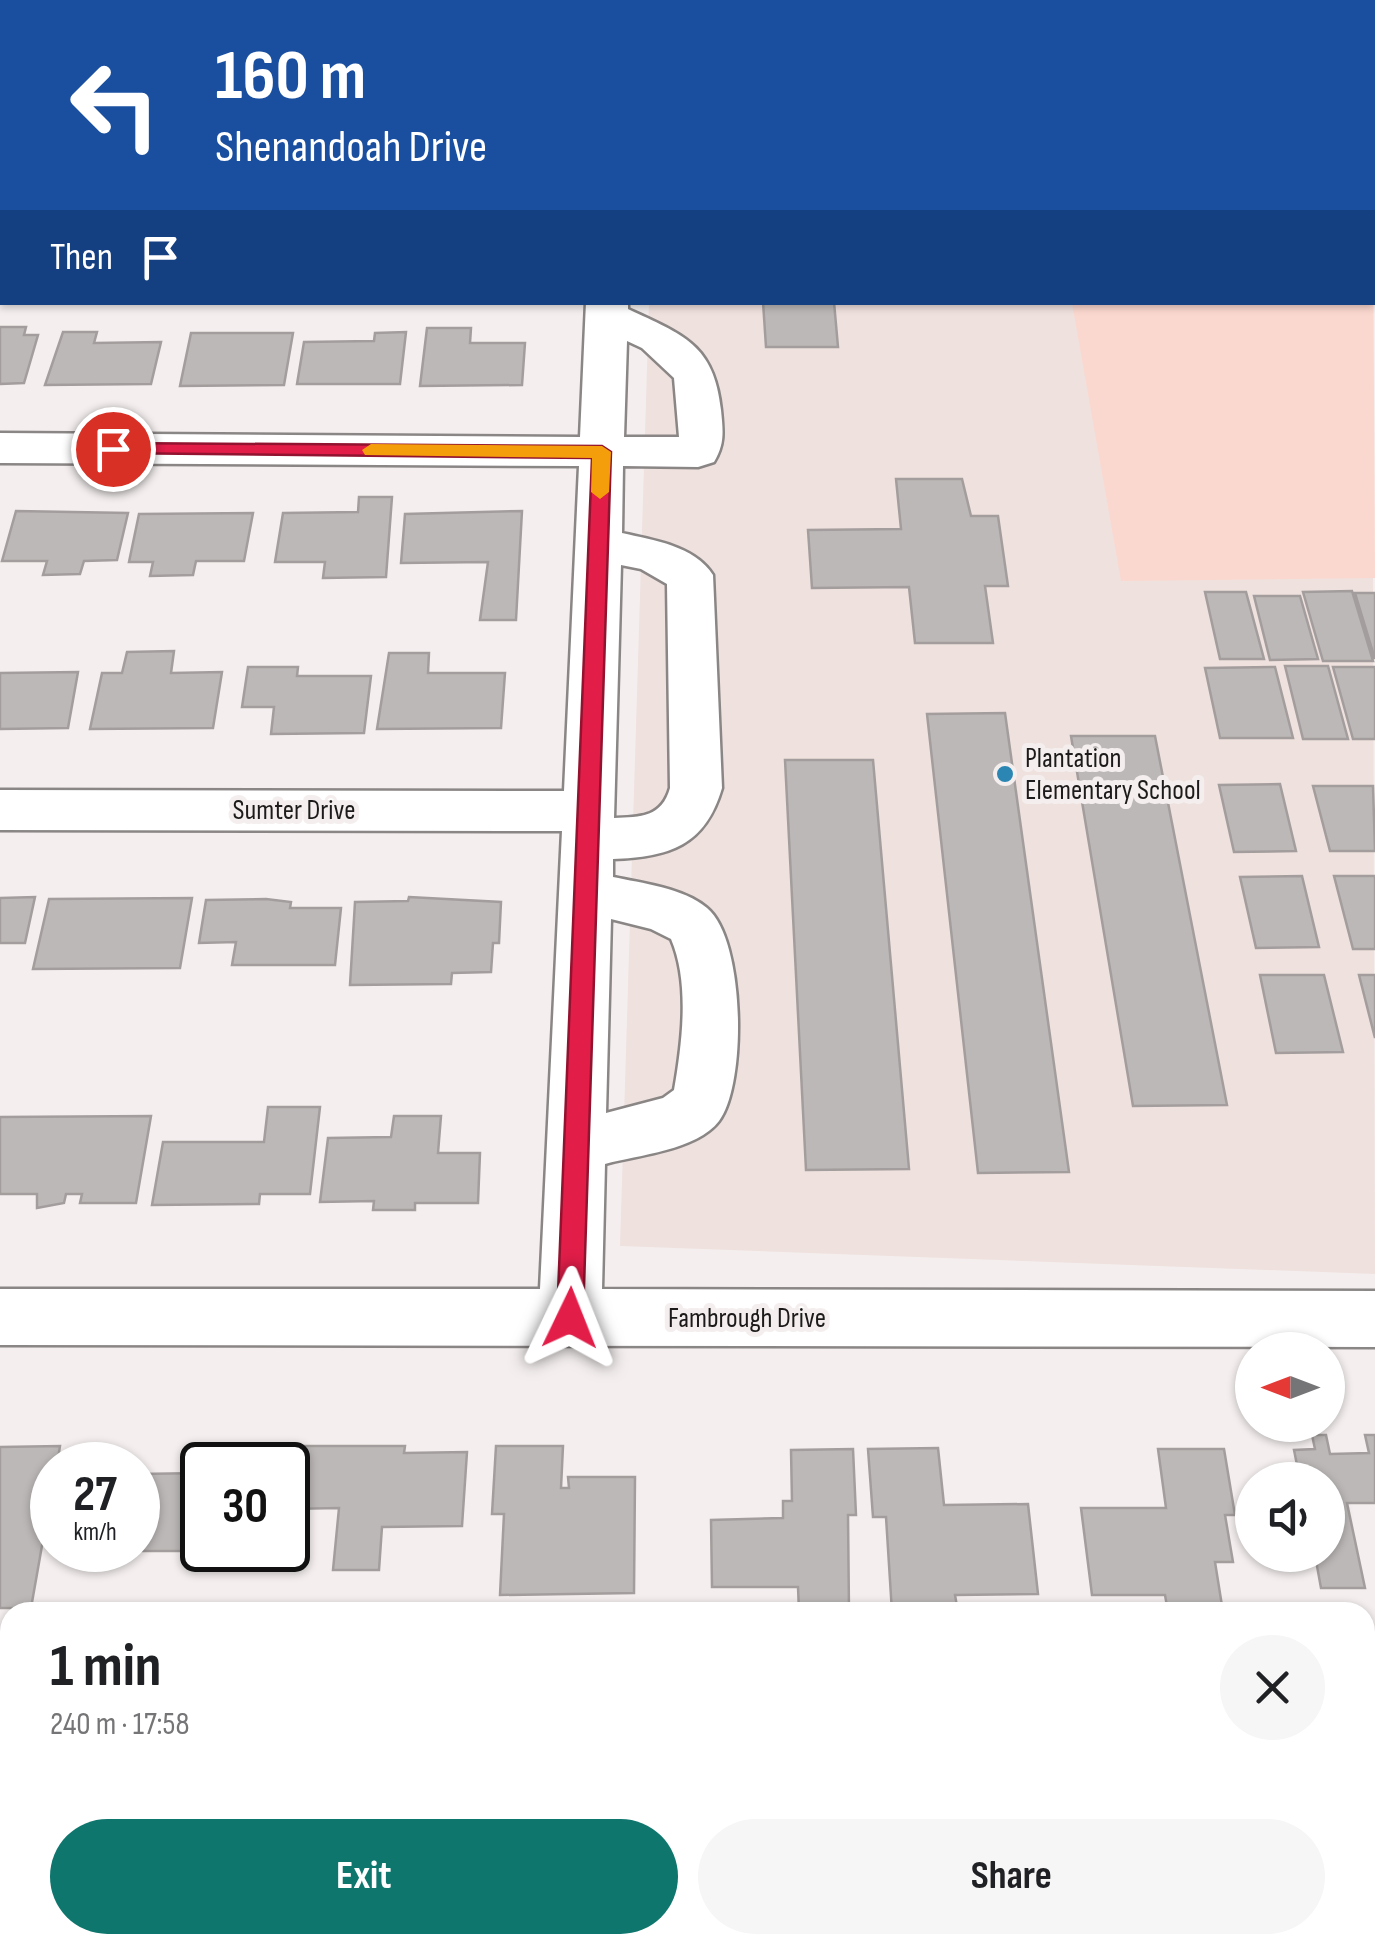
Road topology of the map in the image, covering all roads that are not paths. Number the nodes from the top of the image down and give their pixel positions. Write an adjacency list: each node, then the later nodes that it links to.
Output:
1 (606, 309): 3 (street); 3 (street)
2 (0, 448): 3 (street)
3 (602, 452): 4 (street)
4 (598, 544): 6 (street); 6 (street)
5 (0, 810): 6 (street, Sumter Drive)
6 (587, 847): 7 (street); 7 (street)
7 (577, 1146): 9 (street)
8 (0, 1318): 9 (street, Fambrough Drive)
9 (570, 1318): 10 (street, Fambrough Drive)
10 (1375, 1318)

